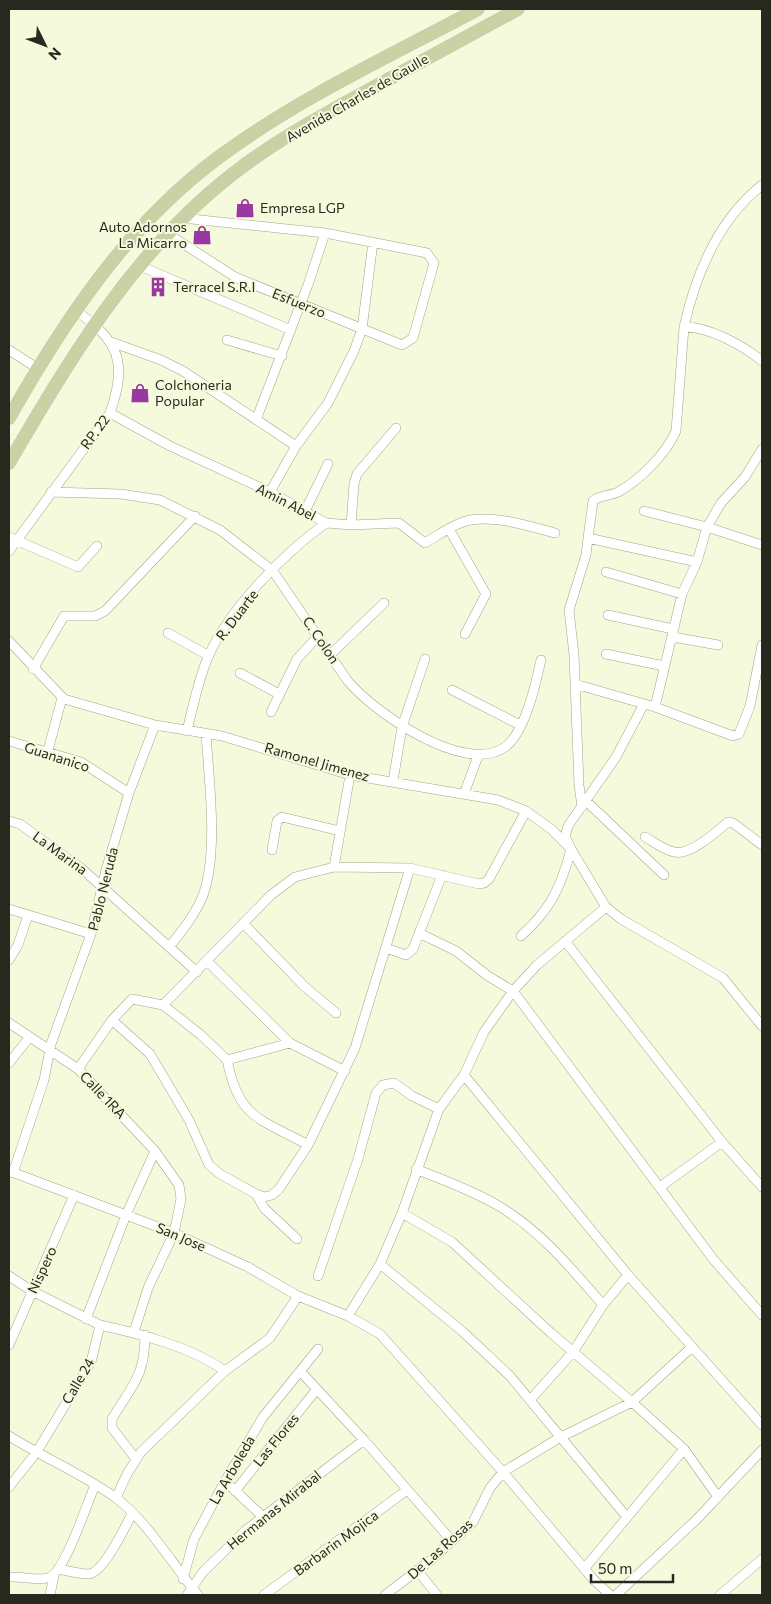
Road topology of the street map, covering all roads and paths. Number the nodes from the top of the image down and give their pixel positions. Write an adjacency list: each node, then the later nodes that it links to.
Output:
1 (478, 9): 10 (main road, Avenida Charles de Gaulle)
2 (518, 9): 4 (main road, Avenida Charles de Gaulle)
3 (762, 185): 12 (street)
4 (182, 218): 5 (street); 6 (main road, Avenida Charles de Gaulle)
5 (325, 233): 7 (street); 9 (street)
6 (168, 234): 8 (main road, Avenida Charles de Gaulle); 9 (street, Esfuerzo)
7 (373, 242): 13 (street); 13 (street, Esfuerzo)
8 (140, 266): 11 (main road, Avenida Charles de Gaulle); 14 (street)
9 (301, 303): 13 (street, Esfuerzo); 14 (street)
10 (76, 310): 11 (street, RP. 22); 20 (main road, Avenida Charles de Gaulle)
11 (94, 323): 16 (street, RP. 22); 27 (main road, Avenida Charles de Gaulle)
12 (684, 327): 19 (street); 39 (street)
13 (362, 329): 25 (street)
14 (291, 330): 18 (street)
15 (227, 340): 18 (street)
16 (111, 342): 21 (street, RP. 22); 23 (street)
17 (9, 350): 20 (street)
18 (282, 356): 23 (street)
19 (762, 361)
20 (37, 368): 22 (main road, Avenida Charles de Gaulle)
21 (110, 413): 29 (street, RP. 22); 30 (street, Amin Abel)
22 (9, 418)
23 (256, 420): 25 (street)
24 (396, 428): 35 (street)
25 (296, 446): 30 (street)
26 (762, 449): 36 (street)
27 (9, 463)
28 (328, 464): 31 (street)
29 (52, 492): 33 (street, C. Colon); 40 (street, RP. 22)
30 (270, 492): 31 (street, Amin Abel)
31 (306, 511): 34 (street, Amin Abel)
32 (644, 511): 36 (street)
33 (195, 516): 45 (street, C. Colon); 63 (street)
34 (326, 523): 35 (street, Amin Abel); 45 (street, R. Duarte)
35 (351, 525): 37 (street, Amin Abel)
36 (707, 527): 41 (street); 44 (street)
37 (449, 529): 38 (street, Amin Abel); 52 (street)
38 (555, 533)
39 (588, 538): 44 (street); 65 (street)
40 (12, 539): 42 (street); 43 (street, RP. 22)
41 (762, 545)
42 (97, 546)
43 (9, 551)
44 (697, 562): 47 (street)
45 (273, 571): 53 (street, C. Colon); 59 (street, R. Duarte)
46 (606, 572): 47 (street)
47 (682, 594): 51 (street)
48 (384, 603): 57 (street)
49 (608, 615): 51 (street)
50 (168, 633): 59 (street)
51 (673, 633): 55 (street); 62 (street)
52 (465, 634)
53 (318, 636): 57 (street, C. Colon); 67 (street)
54 (9, 641): 63 (street, Ramonel Jimenez)
55 (718, 645)
56 (762, 645): 70 (street)
57 (330, 654): 74 (street, C. Colon)
58 (606, 654): 62 (street)
59 (209, 656): 75 (street, R. Duarte)
60 (425, 659): 74 (street)
61 (540, 660): 73 (street)
62 (664, 666): 70 (street)
63 (33, 669): 68 (street, Ramonel Jimenez)
64 (240, 673): 67 (street)
65 (575, 684): 69 (street); 84 (street)
66 (452, 690): 73 (street)
67 (279, 694): 71 (street)
68 (62, 698): 72 (street, Ramonel Jimenez); 78 (street)
69 (644, 704): 70 (street); 84 (street)
70 (655, 707)
71 (271, 712)
72 (155, 725): 75 (street, Ramonel Jimenez); 82 (street, Pablo Neruda)
73 (520, 725): 79 (street)
74 (402, 727): 79 (street, C. Colon); 81 (street)
75 (186, 731): 76 (street, Ramonel Jimenez)
76 (206, 734): 80 (street, Ramonel Jimenez); 105 (street)
77 (9, 741): 78 (street, Guananico)
78 (47, 754): 82 (street, Guananico)
79 (478, 756): 83 (street)
80 (350, 774): 81 (street, Ramonel Jimenez); 87 (street)
81 (393, 781): 83 (street, Ramonel Jimenez)
82 (130, 793): 96 (street, Pablo Neruda)
83 (464, 794): 85 (street, Ramonel Jimenez)
84 (584, 804): 90 (street); 95 (street)
85 (526, 811): 90 (street, Ramonel Jimenez); 94 (street)
86 (9, 821): 96 (street, La Marina)
87 (340, 831): 91 (street); 92 (street)
88 (645, 837): 89 (street)
89 (762, 844)
90 (571, 848): 97 (street, Ramonel Jimenez); 103 (street)
91 (272, 850)
92 (334, 867): 93 (street); 100 (street)
93 (410, 868): 94 (street); 106 (street)
94 (442, 874): 101 (street)
95 (664, 875)
96 (103, 886): 102 (street, Pablo Neruda); 105 (street, La Marina)
97 (606, 907): 104 (street); 115 (street)
98 (9, 909): 99 (street)
99 (28, 915): 102 (street); 107 (street)
100 (243, 924): 108 (street); 112 (street)
101 (419, 933): 106 (street); 110 (street)
102 (91, 934): 118 (street, Pablo Neruda)
103 (521, 936)
104 (565, 941): 110 (street); 125 (street)
105 (170, 946): 109 (street, La Marina)
106 (386, 948): 122 (street)
107 (9, 960)
108 (207, 961): 109 (street); 117 (street)
109 (197, 972): 111 (street)
110 (513, 991): 123 (street); 130 (street)
111 (163, 1005): 113 (street); 119 (street)
112 (336, 1013)
113 (112, 1020): 121 (street); 132 (street)
114 (9, 1023): 116 (street, Calle 1RA)
115 (762, 1026)
116 (29, 1038): 118 (street, Calle 1RA); 120 (street)
117 (290, 1043): 119 (street); 122 (street)
118 (50, 1052): 121 (street, Calle 1RA); 129 (street, Pablo Neruda)
119 (227, 1060): 126 (street)
120 (9, 1063)
121 (78, 1069): 127 (street, Calle 1RA)
122 (344, 1071): 126 (street)
123 (464, 1075): 124 (street); 139 (street)
124 (439, 1109): 128 (street); 141 (street)
125 (722, 1142): 130 (street); 131 (street)
126 (308, 1145): 132 (street)
127 (155, 1151): 135 (street); 136 (street, Calle 1RA)
128 (416, 1168): 134 (street); 144 (street)
129 (11, 1172): 133 (street, San Jose)
130 (660, 1187): 145 (street)
131 (762, 1187)
132 (256, 1194): 137 (street)
133 (74, 1195): 135 (street, San Jose); 142 (street, Nispero)
134 (402, 1213): 138 (street); 154 (street)
135 (126, 1215): 136 (street, San Jose); 147 (street)
136 (174, 1233): 143 (street, San Jose); 149 (street, Calle 1RA)
137 (297, 1239)
138 (380, 1264): 146 (street); 158 (street)
139 (628, 1275): 144 (street); 152 (street)
140 (9, 1276): 142 (street)
141 (318, 1276)
142 (32, 1291): 147 (street); 151 (street, Nispero)
143 (298, 1296): 146 (street, San Jose); 155 (street)
144 (603, 1305): 154 (street)
145 (762, 1315)
146 (348, 1316): 168 (street, San Jose)
147 (86, 1319): 148 (street)
148 (100, 1325): 149 (street); 166 (street, Calle 24)
149 (134, 1332): 150 (street)
150 (145, 1334): 155 (street); 167 (street)
151 (9, 1345)
152 (692, 1347): 159 (street); 160 (street)
153 (318, 1349): 156 (street, La Arboleda)
154 (573, 1352): 158 (street); 159 (street)
155 (225, 1371): 167 (street)
156 (301, 1372): 157 (street); 169 (street, La Arboleda)
157 (317, 1390): 163 (street); 173 (street, Las Flores)
158 (530, 1400): 162 (street)
159 (632, 1402): 162 (street); 164 (street)
160 (762, 1425)
161 (9, 1436): 166 (street)
162 (559, 1438): 168 (street); 177 (street)
163 (364, 1440): 172 (street); 178 (street, Hermanas Mirabal)
164 (684, 1449): 174 (street); 177 (street)
165 (762, 1450): 174 (street)
166 (36, 1454): 170 (street); 171 (street, Calle 24)
167 (136, 1459): 175 (street)
168 (503, 1472): 179 (street, De Las Rosas); 181 (street, San Jose)
169 (225, 1481): 173 (street); 185 (street, La Arboleda)
170 (94, 1485): 175 (street); 183 (street)
171 (9, 1487)
172 (407, 1490): 179 (street); 188 (street, Barbarin Mojica)
173 (235, 1491): 178 (street)
174 (718, 1497): 192 (street)
175 (116, 1498): 176 (street)
176 (132, 1514): 183 (street); 185 (street)
177 (626, 1516): 181 (street)
178 (263, 1517): 186 (street, Hermanas Mirabal)
179 (452, 1541): 182 (street, De Las Rosas)
180 (762, 1559): 193 (street)
181 (584, 1568): 191 (street, San Jose)
182 (417, 1570): 189 (street, De Las Rosas); 190 (street)
183 (56, 1572): 184 (street); 187 (street)
184 (9, 1577)
185 (183, 1579): 186 (street)
186 (192, 1593)
187 (50, 1595)
188 (264, 1595)
189 (386, 1595)
190 (437, 1595)
191 (610, 1595)
192 (616, 1595)
193 (720, 1595)

